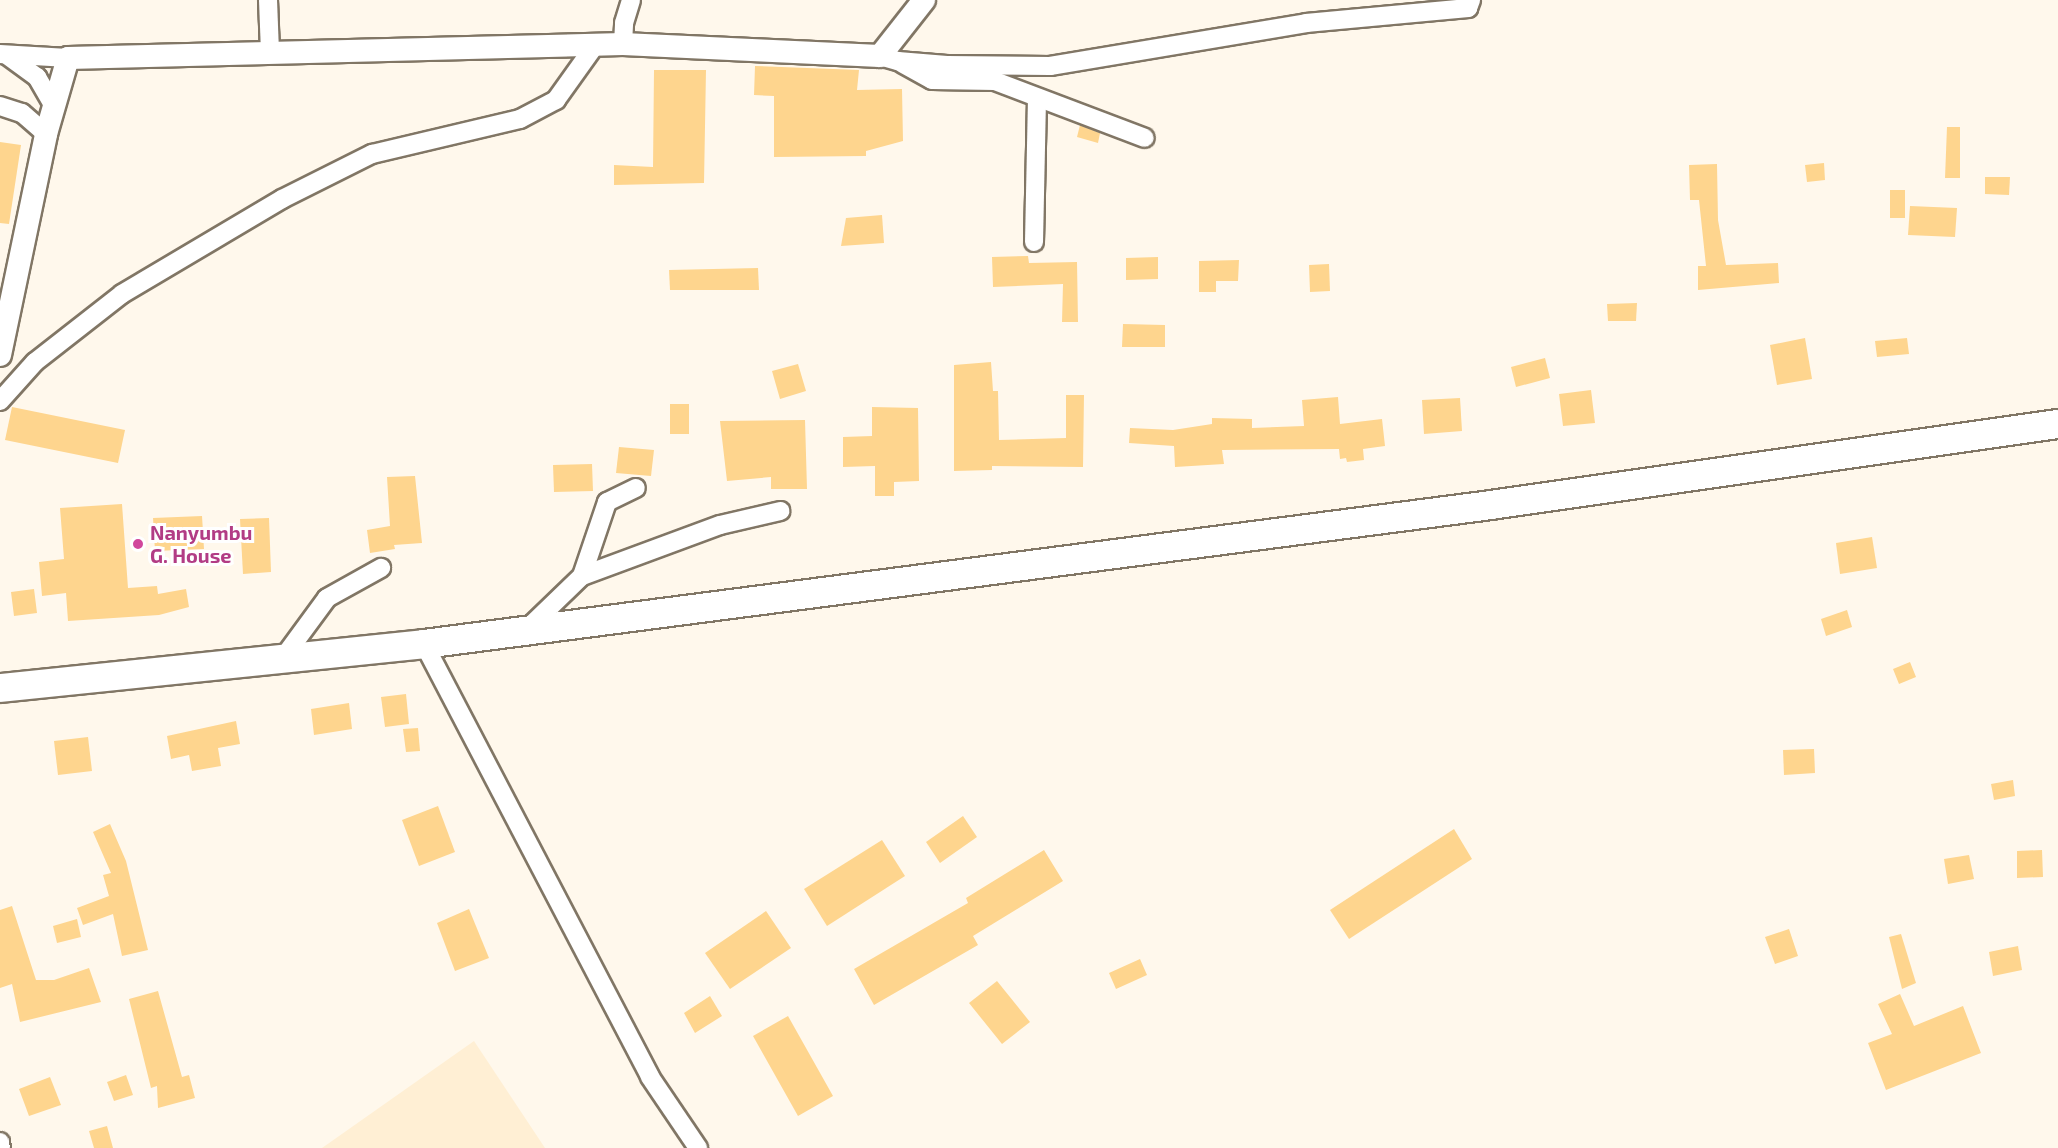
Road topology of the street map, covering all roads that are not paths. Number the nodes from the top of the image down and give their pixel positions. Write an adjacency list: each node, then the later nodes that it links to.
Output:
1 (268, 0): 7 (street)
2 (631, 0): 6 (street)
3 (924, 0): 10 (street)
4 (1471, 0): 10 (street)
5 (596, 44): 6 (street); 7 (street); 18 (street)
6 (624, 44): 10 (street)
7 (270, 52): 9 (street)
8 (4, 55): 9 (street); 12 (street)
9 (68, 58): 12 (street)
10 (889, 58): 11 (street)
11 (1037, 98): 15 (street); 16 (street)
12 (53, 105): 14 (street)
13 (0, 106): 14 (street)
14 (46, 134): 17 (street)
15 (1145, 138)
16 (1034, 242)
17 (0, 355)
18 (0, 401)
19 (2058, 424): 24 (main road)
20 (636, 488): 23 (street)
21 (780, 512): 23 (street)
22 (381, 568): 26 (street)
23 (582, 576): 24 (street)
24 (525, 631): 25 (main road)
25 (424, 644): 26 (main road); 30 (street)
26 (283, 658): 27 (main road)
27 (0, 688)
28 (0, 1142): 29 (street)
29 (1, 1148)
30 (698, 1148)

